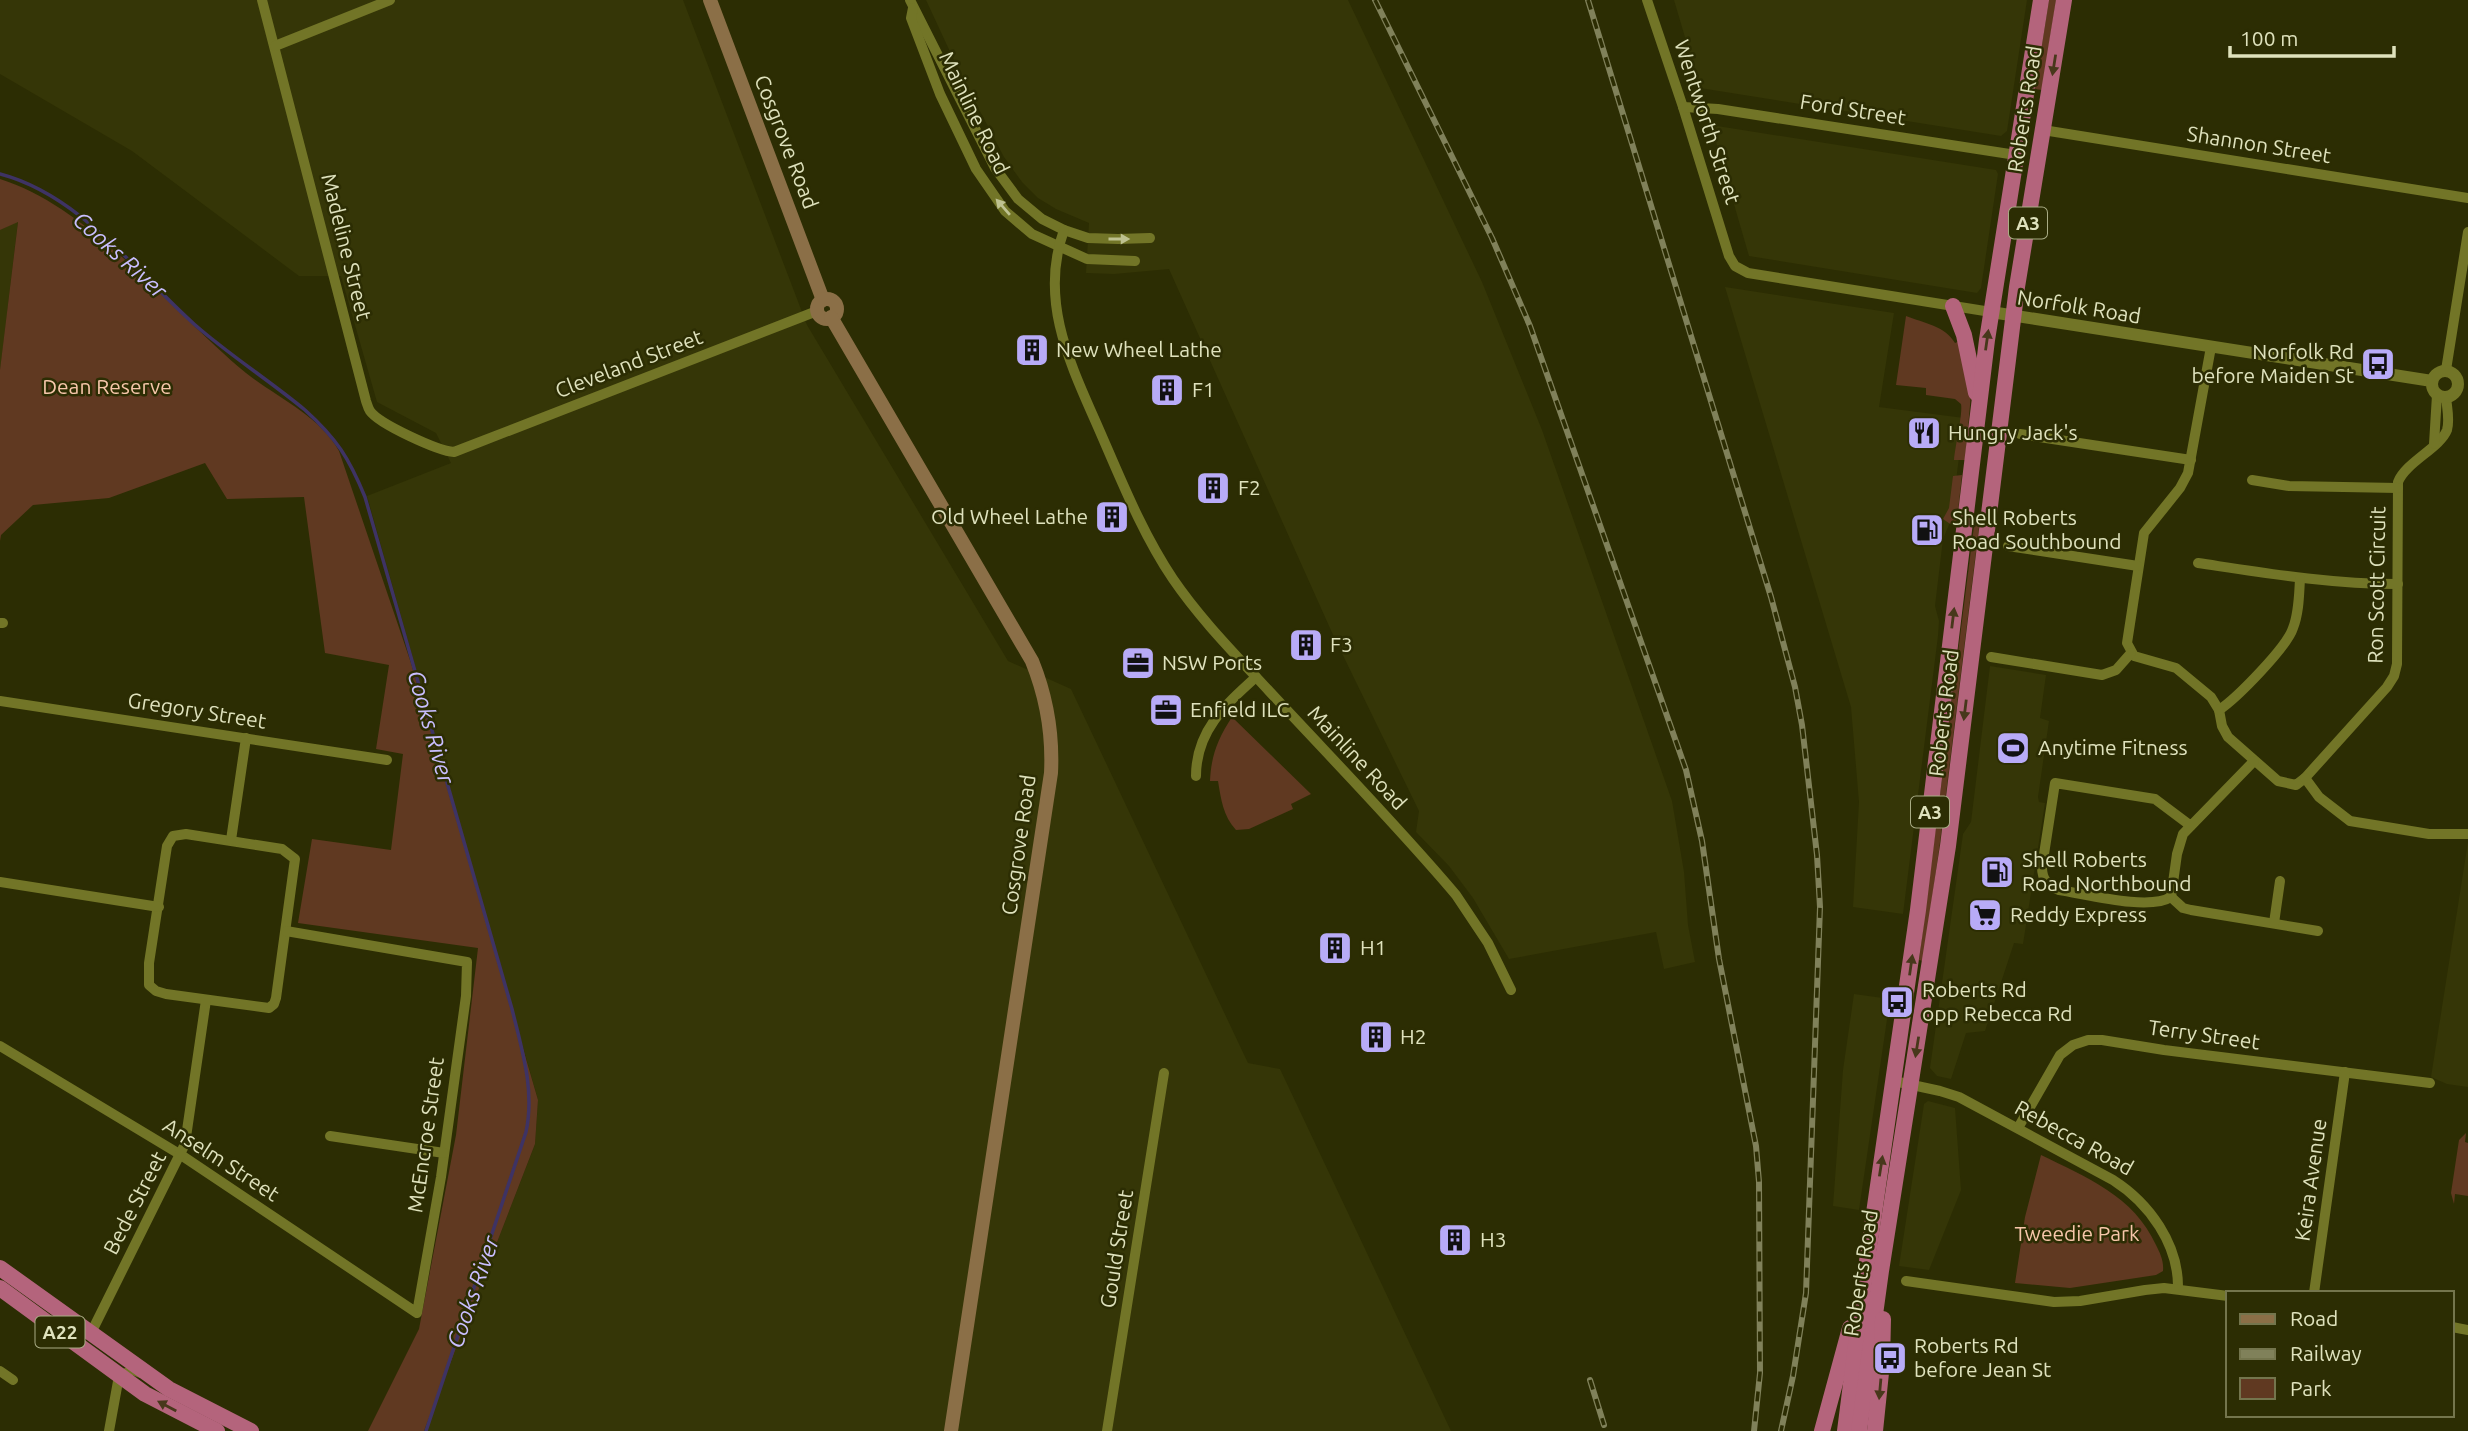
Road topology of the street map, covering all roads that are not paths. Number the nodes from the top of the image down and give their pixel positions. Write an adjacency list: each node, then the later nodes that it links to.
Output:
1 (262, 0): 8 (street, Madeline Street)
2 (390, 0): 8 (street)
3 (710, 0): 20 (main road, Cosgrove Road)
4 (1647, 0): 9 (street, Wentworth Street)
5 (2041, 0): 11 (highway, Roberts Road / A3)
6 (2064, 0): 10 (highway, Roberts Road / A3, one-way to 10)
7 (912, 4): 13 (street, Mainline Road); 16 (street, Mainline Road, one-way to 7)
8 (275, 46): 30 (street, Madeline Street)
9 (1683, 107): 11 (street, Ford Street); 17 (street, Wentworth Street)
10 (2043, 130): 12 (street, Shannon Street); 22 (highway, Roberts Road / A3)
11 (2016, 155): 21 (highway, Roberts Road / A3)
12 (2468, 198)
13 (1064, 230): 15 (street, Mainline Road, one-way to 15); 16 (street, Mainline Road)
14 (2468, 232): 24 (street)
15 (1150, 238)
16 (1058, 247): 18 (street, Mainline Road); 41 (street, Mainline Road)
17 (1729, 256): 19 (street, Norfolk Road)
18 (1136, 261)
19 (1952, 306): 21 (street, Norfolk Road); 28 (highway)
20 (824, 309): 30 (street, Cleveland Street); 89 (main road, Cosgrove Road)
21 (1991, 312): 22 (street, Norfolk Road); 28 (highway, Roberts Road / A3, one-way to 21)
22 (2013, 315): 23 (street, Norfolk Road); 66 (highway, Roberts Road / A3, one-way to 66)
23 (2211, 347): 25 (street, Norfolk Road); 31 (street)
24 (2446, 370): 25 (street); 26 (street)
25 (2431, 381): 27 (street)
26 (2463, 387): 27 (street)
27 (2442, 396): 33 (street, Ron Scott Circuit)
28 (1979, 405): 64 (highway, Roberts Road / A3, one-way to 28)
29 (2020, 435): 31 (street)
30 (454, 452)
31 (2191, 460): 36 (street)
32 (2252, 480): 33 (street)
33 (2398, 488): 38 (street, Ron Scott Circuit)
34 (2008, 546): 36 (street)
35 (2198, 563): 37 (street)
36 (2138, 566): 39 (street)
37 (2300, 579): 38 (street); 43 (street)
38 (2398, 584): 48 (street, Ron Scott Circuit)
39 (2131, 653): 40 (street); 43 (street)
40 (1991, 657)
41 (1256, 677): 47 (street); 59 (street, Mainline Road)
42 (0, 701): 44 (street, Gregory Street)
43 (2219, 710): 46 (street)
44 (246, 738): 45 (street, Gregory Street); 51 (street)
45 (387, 760)
46 (2254, 761): 48 (street); 49 (street)
47 (1196, 776)
48 (2305, 778): 50 (street)
49 (2191, 826): 54 (street); 54 (street)
50 (2468, 834)
51 (231, 841): 55 (street); 57 (street)
52 (2280, 881): 56 (street)
53 (0, 882): 55 (street)
54 (2171, 897): 56 (street)
55 (159, 907): 60 (street)
56 (2274, 923): 58 (street)
57 (286, 931): 60 (street); 69 (street, McEncroe Street)
58 (2318, 931)
59 (1511, 989)
60 (206, 1000): 70 (street, Bede Street)
61 (0, 1046): 70 (street, Anselm Street)
62 (2345, 1072): 65 (street, Terry Street); 67 (street, Terry Street); 77 (street, Keira Avenue)
63 (1164, 1073): 90 (street, Gould Street)
64 (1894, 1081): 66 (street, Rebecca Road); 74 (highway, Roberts Road / A3, one-way to 64)
65 (2430, 1083)
66 (1911, 1084): 67 (street, Rebecca Road); 72 (highway, Roberts Road / A3)
67 (2018, 1128): 76 (street, Rebecca Road)
68 (330, 1136): 69 (street)
69 (444, 1153): 79 (street, McEncroe Street)
70 (181, 1155): 79 (street, Anselm Street); 80 (street, Bede Street)
71 (0, 1268): 80 (highway, A22)
72 (1881, 1271): 93 (highway, Roberts Road / A3); 94 (highway, one-way to 94)
73 (1906, 1281): 76 (street)
74 (1864, 1282): 91 (highway); 92 (highway, Roberts Road / A3)
75 (0, 1288): 83 (highway, A22)
76 (2178, 1289): 78 (street)
77 (2314, 1291)
78 (2226, 1296)
79 (417, 1313)
80 (91, 1333): 81 (highway, A22)
81 (124, 1357): 83 (highway); 84 (highway, A22)
82 (0, 1371): 85 (street)
83 (119, 1376): 84 (street); 86 (street); 87 (highway, A22, one-way to 83)
84 (151, 1377): 88 (highway, A22)
85 (13, 1380)
86 (109, 1431)
87 (217, 1431)
88 (251, 1431)
89 (951, 1431)
90 (1107, 1431)
91 (1822, 1431)
92 (1845, 1431)
93 (1859, 1431)
94 (1875, 1431)

